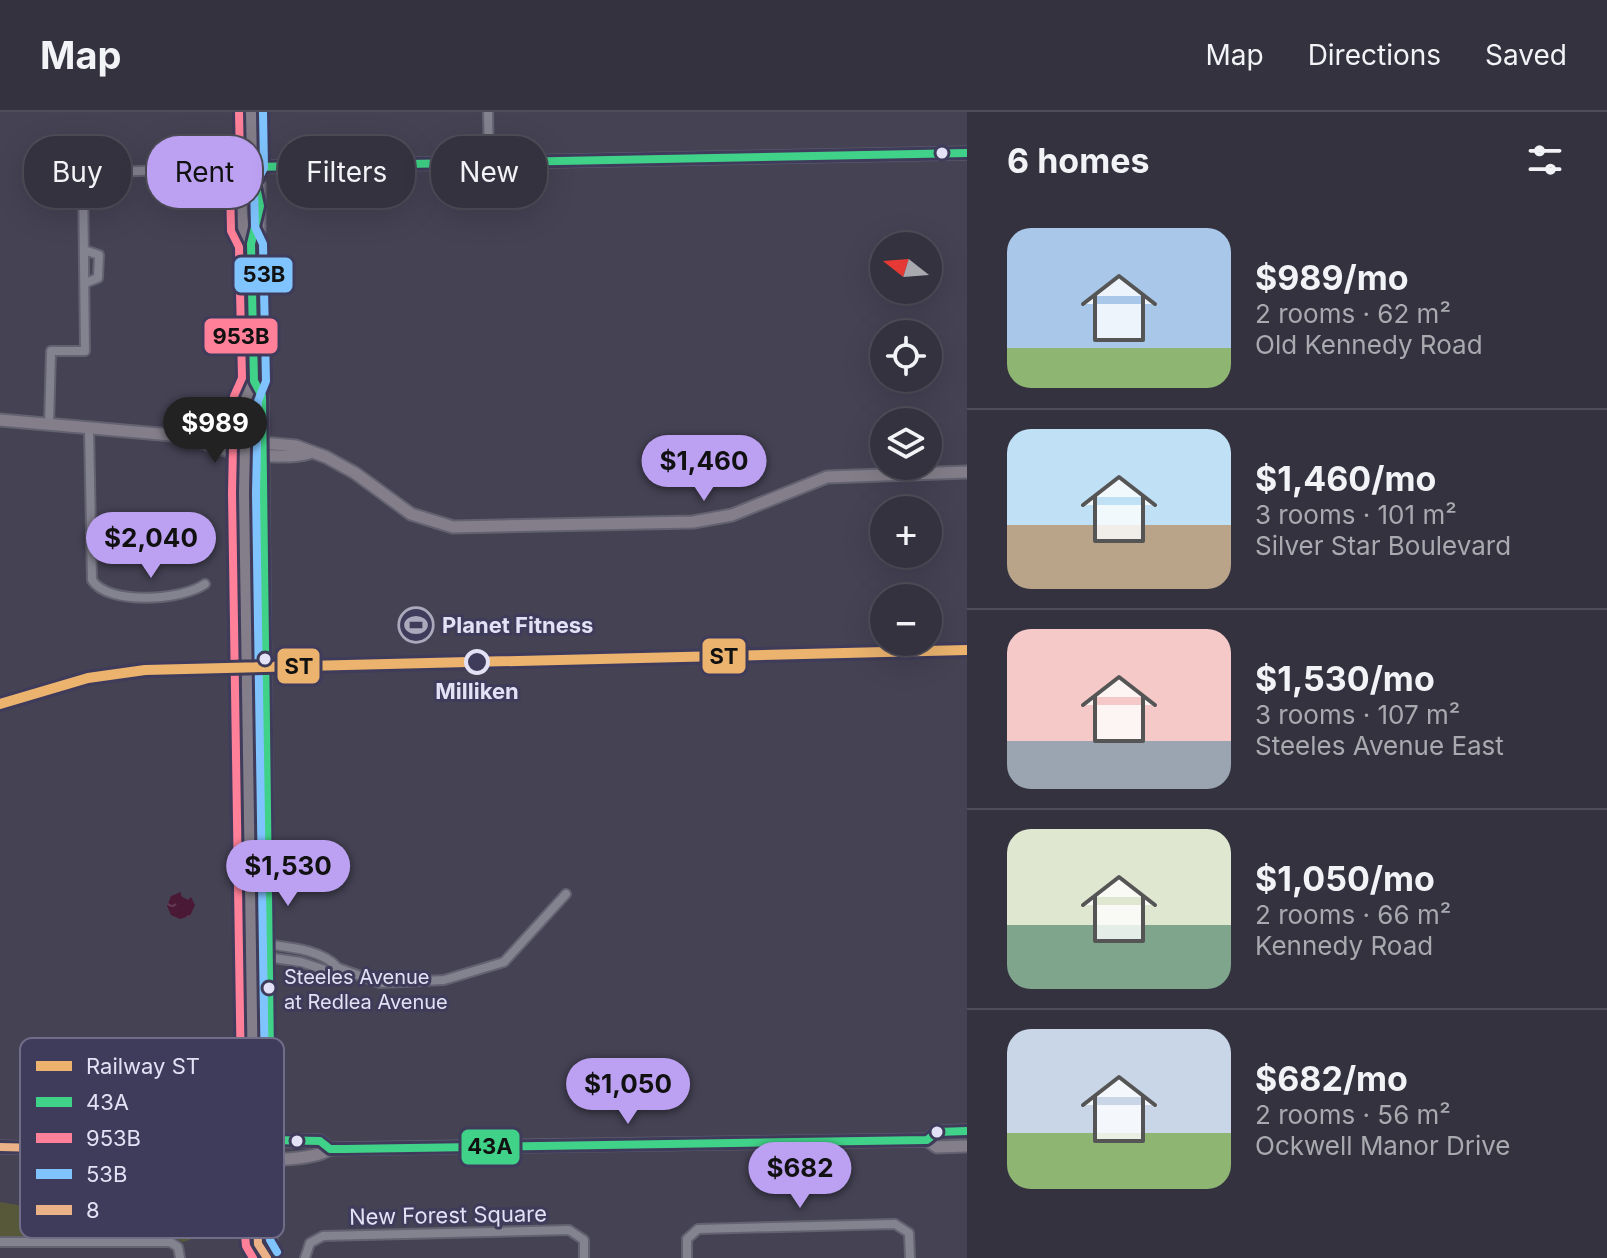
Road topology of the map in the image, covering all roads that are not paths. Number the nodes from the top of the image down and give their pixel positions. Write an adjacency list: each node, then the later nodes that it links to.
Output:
1 (251, 112): 3 (main road)
2 (488, 112): 4 (street)
3 (251, 136)
4 (488, 136)
5 (967, 153): 6 (main road)
6 (547, 161)
7 (431, 163): 8 (main road)
8 (262, 167)
9 (147, 171): 11 (street)
10 (243, 208): 13 (main road)
11 (84, 250): 12 (street); 12 (street)
12 (85, 283): 15 (street)
13 (254, 381): 17 (main road); 18 (main road)
14 (0, 420): 15 (main road)
15 (49, 425): 16 (main road)
16 (89, 429): 17 (main road); 20 (street)
17 (245, 446): 18 (main road); 22 (main road)
18 (261, 448): 19 (main road); 23 (main road)
19 (967, 472)
20 (205, 584)
21 (566, 894): 26 (street)
22 (253, 942): 23 (street); 24 (main road)
23 (270, 945): 25 (main road); 26 (street)
24 (253, 955): 25 (street); 27 (main road)
25 (271, 958): 26 (street); 28 (main road)
26 (338, 968)
27 (254, 1038)
28 (271, 1038)
29 (967, 1131): 31 (main road)
30 (284, 1140): 35 (main road)
31 (927, 1140): 32 (main road); 35 (main road)
32 (967, 1146)
33 (0, 1147): 34 (main road)
34 (20, 1147)
35 (330, 1149): 36 (main road)
36 (284, 1158)
37 (258, 1238): 39 (main road)
38 (0, 1242): 40 (street)
39 (267, 1257)
40 (180, 1258)
41 (305, 1258): 42 (street, New Forest Square)
42 (584, 1258)
43 (687, 1258): 44 (street)
44 (910, 1258)

